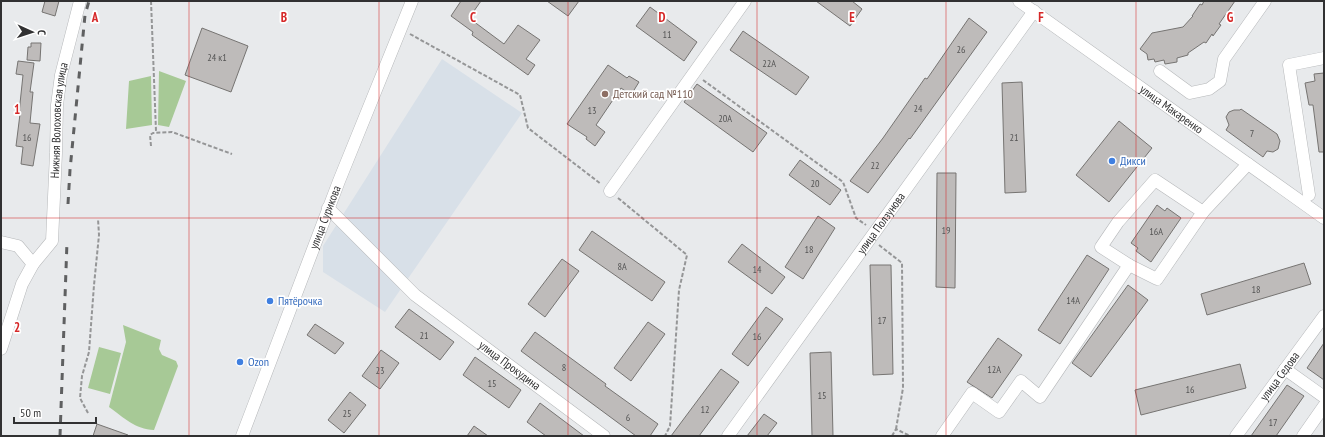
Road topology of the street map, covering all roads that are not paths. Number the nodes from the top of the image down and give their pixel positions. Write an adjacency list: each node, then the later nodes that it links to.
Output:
1 (80, 1): 16 (street, Нижняя Волоховская улица)
2 (412, 1): 12 (street, улица Сурикова)
3 (745, 1): 10 (street)
4 (1019, 1): 6 (street, улица Макаренко)
5 (1265, 1): 8 (street)
6 (1034, 12): 9 (street, улица Макаренко); 25 (street, улица Ползунова)
7 (1324, 58): 11 (street)
8 (1160, 71)
9 (1248, 164): 13 (street); 14 (street, улица Макаренко)
10 (610, 191)
11 (1309, 195)
12 (328, 208): 23 (street, улица Сурикова); 24 (street, улица Прокудина)
13 (1203, 212): 17 (street); 17 (street)
14 (1324, 218)
15 (1, 242): 16 (street)
16 (33, 264): 19 (street)
17 (1129, 266): 26 (street)
18 (1324, 316): 20 (street, улица Седова)
19 (1, 349)
20 (1285, 369): 21 (street); 27 (street, улица Седова)
21 (1324, 397)
22 (1324, 406): 28 (street)
23 (242, 436)
24 (604, 436)
25 (728, 436)
26 (942, 436)
27 (1236, 436)
28 (1303, 436)

